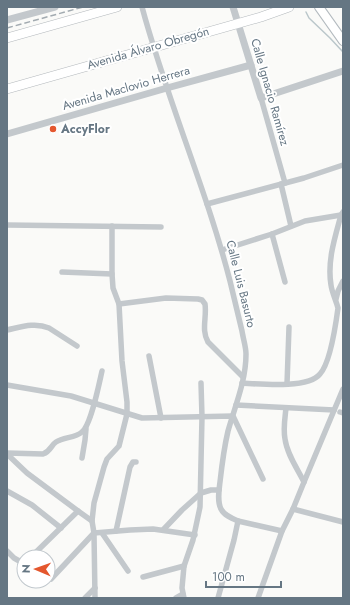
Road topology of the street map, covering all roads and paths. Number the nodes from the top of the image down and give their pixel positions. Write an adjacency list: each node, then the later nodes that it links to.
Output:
1 (55, 7): 7 (street)
2 (117, 7): 9 (highway)
3 (142, 7): 11 (street, Calle Luis Basurto)
4 (233, 7): 8 (street, Calle Ignacio Ramírez)
5 (289, 7): 8 (highway, Avenida Álvaro Obregón)
6 (319, 7): 10 (main road)
7 (7, 20)
8 (238, 23): 11 (highway, Avenida Álvaro Obregón); 12 (street, Calle Ignacio Ramírez)
9 (7, 38)
10 (343, 41)
11 (153, 47): 14 (highway, Avenida Álvaro Obregón); 15 (street, Calle Luis Basurto)
12 (251, 65): 15 (street, Avenida Maclovio Herrera); 16 (street, Calle Ignacio Ramírez)
13 (343, 71): 16 (street)
14 (7, 88)
15 (167, 88): 17 (street, Avenida Maclovio Herrera); 20 (street, Calle Luis Basurto)
16 (261, 98): 19 (street, Calle Ignacio Ramírez)
17 (7, 134)
18 (343, 165): 19 (street)
19 (283, 184): 20 (street); 24 (street, Calle Ignacio Ramírez)
20 (207, 204): 27 (street, Calle Luis Basurto)
21 (342, 213): 24 (street); 32 (street)
22 (7, 224): 23 (street)
23 (112, 226): 25 (street); 29 (street)
24 (291, 226): 26 (street)
25 (160, 227)
26 (272, 234): 27 (street); 31 (street)
27 (222, 250): 40 (street, Calle Luis Basurto)
28 (62, 272): 29 (street)
29 (112, 274): 33 (street)
30 (343, 281): 32 (street)
31 (286, 282)
32 (336, 301): 34 (street)
33 (119, 304): 40 (street); 50 (street)
34 (340, 308): 43 (street)
35 (289, 327): 43 (street)
36 (7, 330): 37 (street)
37 (77, 346)
38 (149, 356): 53 (street)
39 (102, 371): 46 (street)
40 (243, 377): 42 (street, Calle Luis Basurto)
41 (201, 383): 52 (street)
42 (242, 383): 43 (street); 47 (street, Calle Luis Basurto)
43 (287, 384)
44 (7, 385): 46 (street)
45 (343, 389): 49 (street)
46 (95, 403): 50 (street); 54 (street)
47 (236, 404): 48 (street); 51 (street, Calle Luis Basurto)
48 (286, 408): 49 (street); 59 (street)
49 (339, 412): 59 (street)
50 (127, 414): 53 (street); 65 (street)
51 (233, 416): 52 (street); 58 (street); 60 (street, Calle Luis Basurto)
52 (202, 417): 53 (street); 62 (street)
53 (161, 418)
54 (86, 429): 55 (street); 56 (street)
55 (7, 454): 64 (street)
56 (82, 458)
57 (136, 462): 70 (street)
58 (263, 479)
59 (304, 482): 63 (street)
60 (219, 490): 62 (street); 66 (street, Calle Luis Basurto)
61 (7, 491): 68 (street)
62 (201, 493): 69 (street); 74 (street)
63 (293, 509): 67 (street); 71 (street)
64 (78, 511): 65 (street); 68 (street)
65 (92, 521): 72 (street)
66 (238, 521): 71 (street, Calle Luis Basurto); 87 (street)
67 (343, 522)
68 (61, 528): 75 (street)
69 (163, 530): 70 (street); 74 (street)
70 (116, 531): 73 (street)
71 (282, 531): 88 (street)
72 (94, 533): 73 (street); 80 (street); 82 (street)
73 (102, 533): 79 (street)
74 (195, 535): 78 (street)
75 (39, 549)
76 (7, 552): 77 (street)
77 (16, 559)
78 (184, 566): 81 (street); 83 (street)
79 (128, 571)
80 (56, 574)
81 (143, 577)
82 (95, 588): 84 (street); 85 (street)
83 (183, 596): 86 (street)
84 (85, 598)
85 (95, 598)
86 (176, 598)
87 (218, 598)
88 (258, 598)

